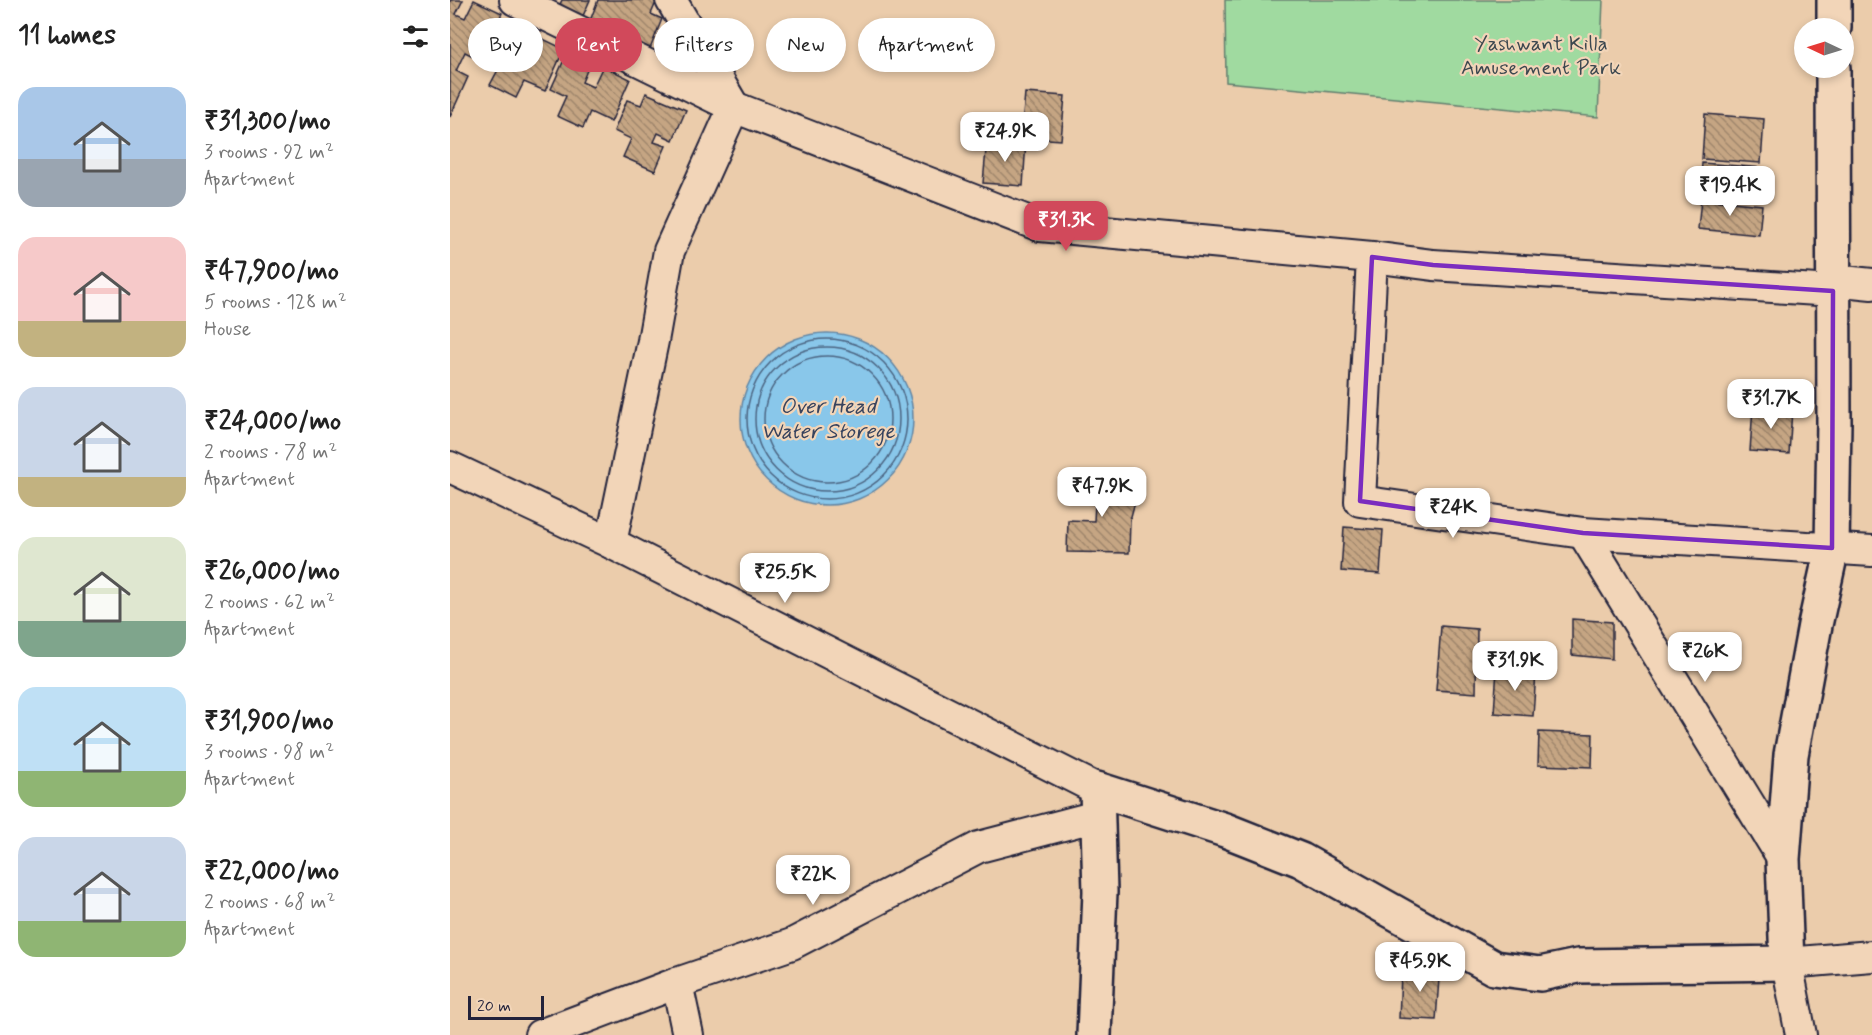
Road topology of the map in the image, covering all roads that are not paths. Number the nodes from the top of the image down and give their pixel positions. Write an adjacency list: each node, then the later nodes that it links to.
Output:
1 (515, 0): 6 (street)
2 (671, 0): 6 (street)
3 (1834, 0): 4 (main road)
4 (1834, 18)
5 (1833, 78): 9 (main road)
6 (734, 107): 7 (street); 12 (street)
7 (1372, 257): 9 (street); 11 (street)
8 (1872, 284): 9 (street)
9 (1833, 286): 13 (main road)
10 (450, 467): 12 (street)
11 (1583, 533): 13 (street); 16 (street)
12 (611, 543): 15 (street)
13 (1832, 548): 14 (street); 16 (main road)
14 (1872, 551)
15 (1097, 802): 18 (main road); 19 (street); 22 (main road)
16 (1783, 859): 18 (main road)
17 (1872, 956): 18 (street)
18 (1787, 963): 23 (street)
19 (677, 983): 20 (street); 21 (street)
20 (540, 1035)
21 (688, 1035)
22 (1094, 1035)
23 (1801, 1035)

